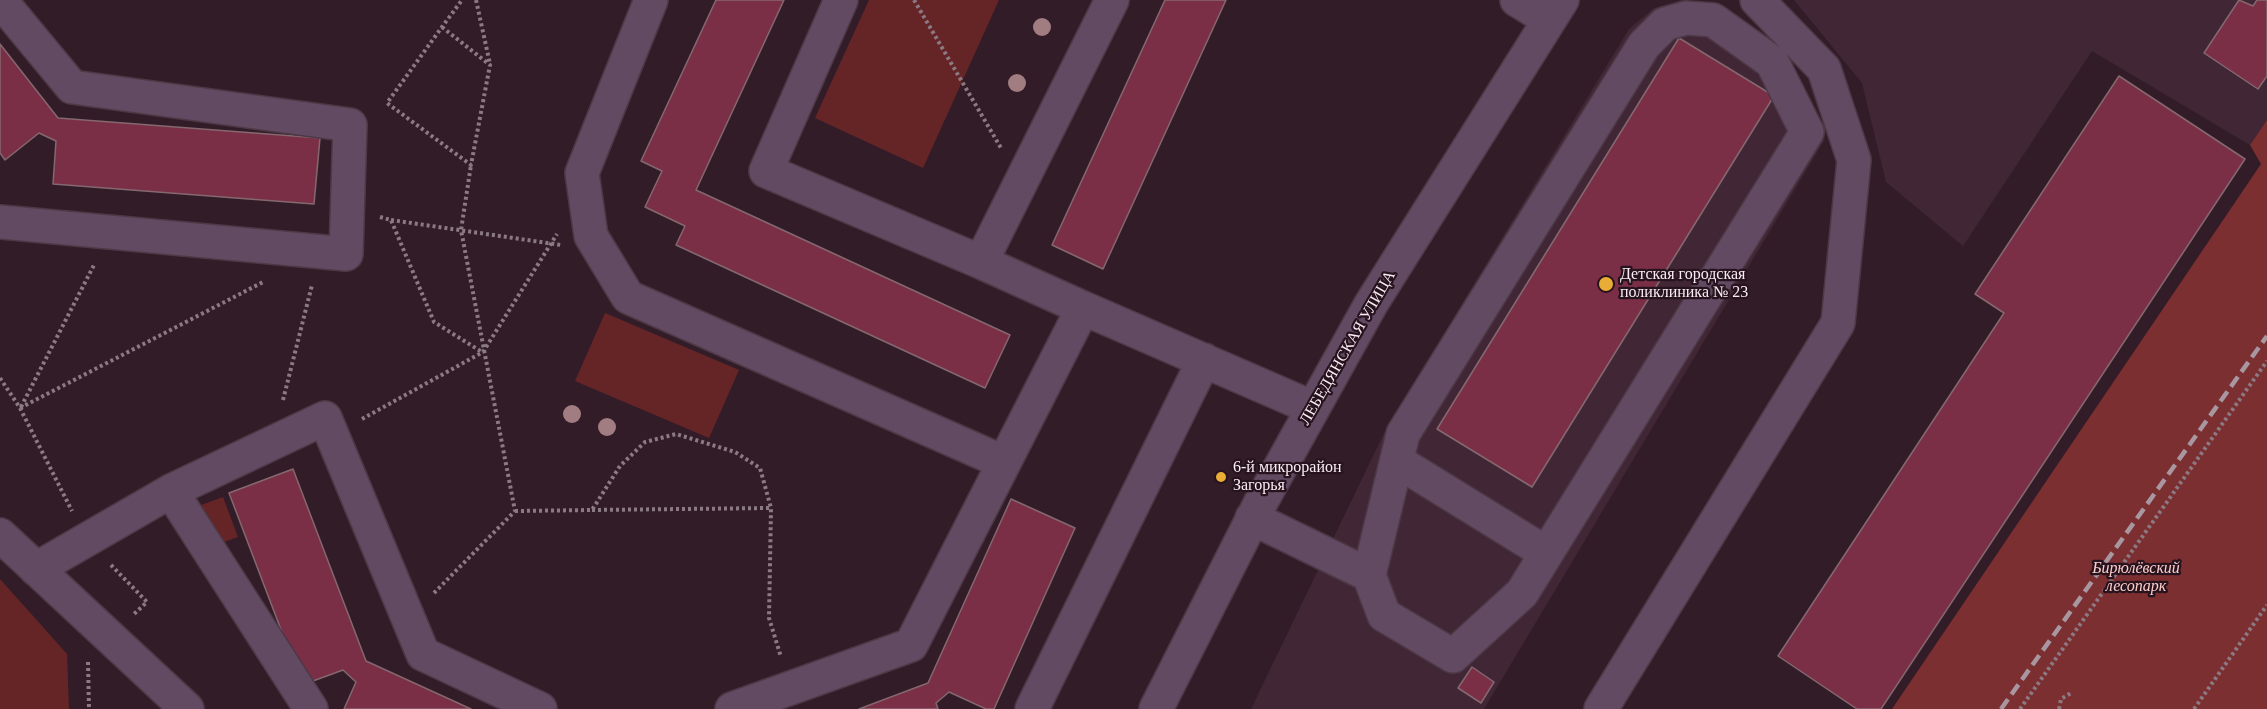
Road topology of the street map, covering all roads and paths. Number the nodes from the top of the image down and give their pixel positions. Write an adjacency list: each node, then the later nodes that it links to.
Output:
1 (0, 0): 16 (street)
2 (462, 0): 11 (path)
3 (476, 0): 12 (path)
4 (651, 0): 15 (street)
5 (841, 0): 24 (street)
6 (914, 0): 14 (path)
7 (1112, 0): 14 (street)
8 (1517, 0): 10 (street)
9 (1757, 0): 59 (street)
10 (1555, 10): 32 (street, ЛЕБЕДЯНСКАЯ УЛИЦА)
11 (442, 27): 12 (path); 13 (path)
12 (490, 64): 13 (path)
13 (471, 165): 19 (path)
14 (1021, 182): 24 (street)
15 (584, 190): 21 (path); 22 (street)
16 (348, 208): 17 (path); 23 (street)
17 (391, 220): 19 (path); 27 (path)
18 (0, 222): 20 (street)
19 (461, 230): 21 (path); 27 (path)
20 (111, 232): 23 (street); 31 (path)
21 (550, 243): 22 (path); 27 (path)
22 (600, 251): 36 (street)
23 (321, 252): 34 (path)
24 (981, 262): 26 (street)
25 (269, 279): 31 (path)
26 (1083, 308): 28 (street); 36 (street)
27 (483, 352): 33 (path); 40 (path)
28 (1204, 360): 32 (street); 57 (street)
29 (2267, 361): 60 (path)
30 (0, 378): 31 (path)
31 (20, 408): 43 (path)
32 (1312, 408): 41 (street, ЛЕБЕДЯНСКАЯ УЛИЦА)
33 (332, 436): 34 (street); 48 (street)
34 (272, 443): 37 (street)
35 (1397, 461): 44 (street); 44 (street); 46 (street)
36 (1003, 462): 50 (street)
37 (171, 491): 43 (street); 54 (street)
38 (771, 508): 39 (path); 39 (path); 50 (path)
39 (592, 510): 40 (path)
40 (516, 511): 48 (path)
41 (1252, 518): 46 (street); 58 (street, ЛЕБЕДЯНСКАЯ УЛИЦА)
42 (0, 535): 45 (street)
43 (86, 540): 45 (street); 49 (path)
44 (1546, 553): 46 (street)
45 (36, 569): 49 (street)
46 (1369, 575)
47 (2267, 606): 62 (path)
48 (408, 618): 55 (street)
49 (99, 648): 52 (path); 53 (street)
50 (789, 688): 56 (street)
51 (2071, 693): 61 (path)
52 (89, 709)
53 (187, 709)
54 (312, 709)
55 (540, 709)
56 (732, 709)
57 (1032, 709)
58 (1156, 709)
59 (1601, 709)
60 (2020, 709)
61 (2059, 709)
62 (2194, 709)

